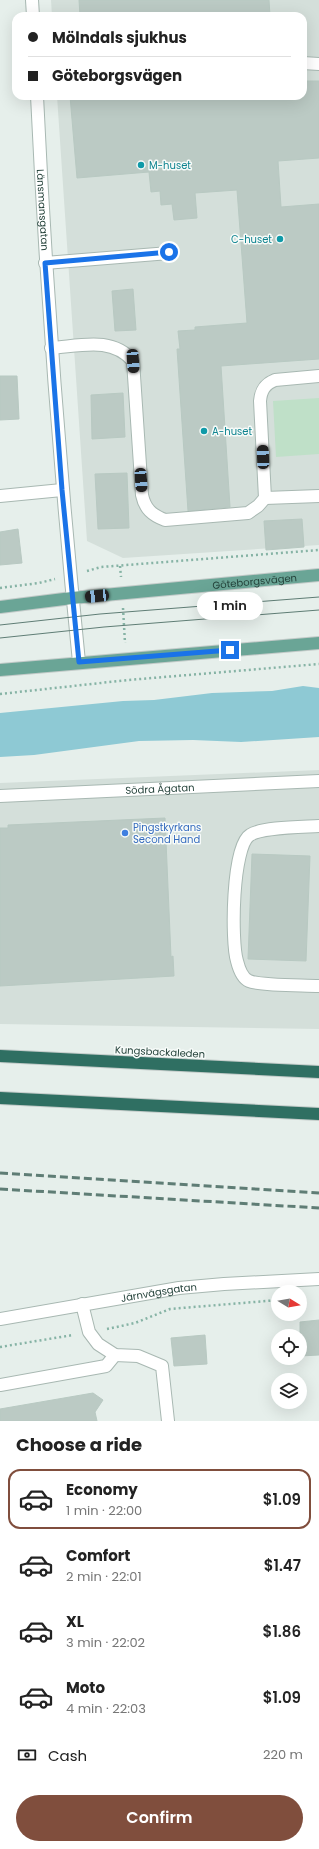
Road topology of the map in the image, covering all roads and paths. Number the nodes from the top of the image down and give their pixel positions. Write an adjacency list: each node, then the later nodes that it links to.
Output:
1 (32, 0): 2 (street)
2 (33, 12)
3 (307, 63): 4 (street)
4 (319, 64)
5 (37, 100): 7 (street, Länsmansgatan)
6 (169, 252): 7 (street)
7 (45, 263): 8 (street, Länsmansgatan)
8 (51, 348): 10 (street, Länsmansgatan); 13 (street)
9 (319, 376): 13 (street)
10 (62, 490): 11 (street); 21 (street, Länsmansgatan)
11 (0, 496)
12 (319, 496): 13 (street)
13 (265, 498)
14 (319, 550): 15 (path)
15 (120, 566): 16 (path); 20 (path)
16 (101, 567)
17 (319, 575): 20 (main road, Göteborgsvägen)
18 (39, 583): 19 (path)
19 (0, 588)
20 (122, 594): 21 (main road, Göteborgsvägen); 24 (path)
21 (72, 598): 22 (main road, Göteborgsvägen); 25 (street, Länsmansgatan)
22 (0, 608)
23 (319, 643): 24 (main road)
24 (126, 658): 25 (main road); 28 (path)
25 (79, 662): 27 (main road)
26 (319, 664): 28 (path)
27 (0, 670)
28 (128, 680): 29 (path)
29 (0, 694)
30 (319, 781): 31 (street, Södra Ågatan)
31 (0, 796)
32 (319, 826): 33 (street)
33 (319, 986)
34 (0, 1056): 35 (highway, Kungsbackaleden)
35 (319, 1072)
36 (0, 1098): 37 (highway)
37 (319, 1114)
38 (319, 1279): 40 (street, Järnvägsgatan)
39 (271, 1301): 42 (path)
40 (82, 1304): 41 (street, Järnvägsgatan); 42 (street)
41 (0, 1319)
42 (89, 1332): 43 (path); 44 (street)
43 (0, 1347)
44 (115, 1355): 45 (street); 46 (street)
45 (0, 1384)
46 (168, 1421)

